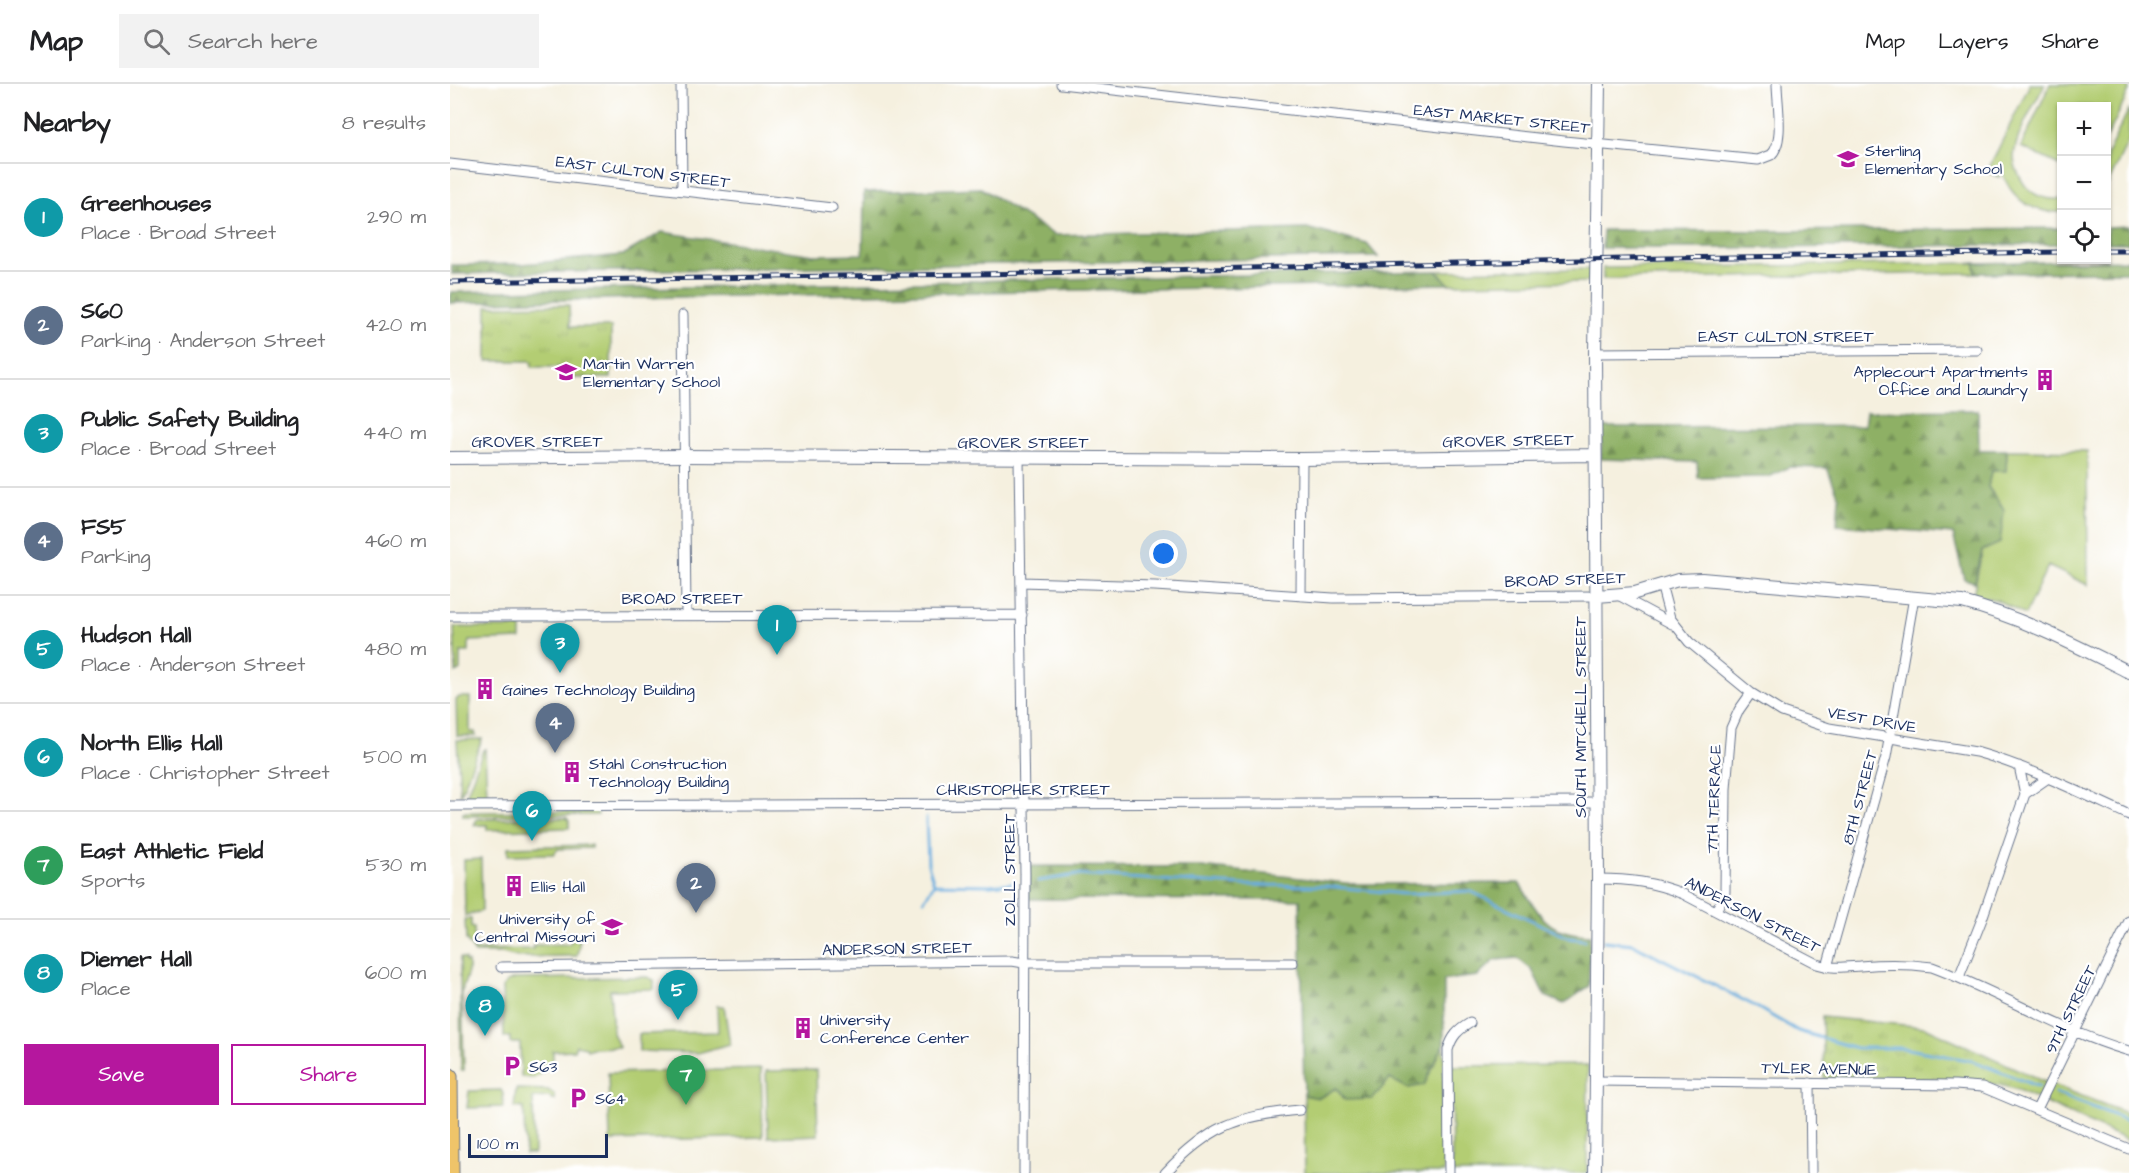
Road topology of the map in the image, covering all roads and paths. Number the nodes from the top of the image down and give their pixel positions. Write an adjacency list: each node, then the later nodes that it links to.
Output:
1 (681, 84): 7 (street)
2 (1061, 84): 5 (street, EAST MARKET STREET)
3 (1599, 84): 5 (street, SOUTH MITCHELL STREET)
4 (1777, 84): 5 (street, EAST MARKET STREET)
5 (1599, 144): 11 (street, SOUTH MITCHELL STREET)
6 (450, 164): 7 (street, EAST CULTON STREET)
7 (682, 190): 8 (street, EAST CULTON STREET)
8 (832, 208)
9 (683, 315): 13 (street)
10 (1977, 350): 11 (street, EAST CULTON STREET)
11 (1595, 353): 12 (street, SOUTH MITCHELL STREET)
12 (1595, 455): 16 (street, GROVER STREET); 21 (street, SOUTH MITCHELL STREET)
13 (684, 456): 14 (street, GROVER STREET); 15 (street, GROVER STREET); 23 (street)
14 (450, 458)
15 (1019, 459): 16 (street, GROVER STREET); 17 (street, ZOLL STREET)
16 (1302, 459): 20 (street)
17 (1021, 582): 20 (street, BROAD STREET); 24 (street, ZOLL STREET)
18 (1661, 584): 19 (street, BROAD STREET); 22 (street, BROAD STREET); 26 (street, VEST DRIVE)
19 (1618, 595): 21 (street, BROAD STREET); 26 (street)
20 (1301, 596): 21 (street, BROAD STREET)
21 (1597, 596): 33 (street, SOUTH MITCHELL STREET)
22 (1914, 597): 27 (street, BROAD STREET); 29 (street, 8TH STREET)
23 (686, 614): 24 (street, BROAD STREET); 25 (street, BROAD STREET)
24 (1022, 615): 34 (street, ZOLL STREET)
25 (450, 616)
26 (1675, 625): 28 (street, VEST DRIVE)
27 (2129, 672)
28 (1751, 693): 29 (street, VEST DRIVE); 38 (street, 7TH TERRACE)
29 (1890, 737): 30 (street, VEST DRIVE); 43 (street, 8TH STREET)
30 (2019, 766): 31 (street, VEST DRIVE); 32 (street)
31 (2048, 778): 32 (street); 36 (street, VEST DRIVE)
32 (2025, 794): 44 (street)
33 (1596, 802): 34 (street, CHRISTOPHER STREET); 37 (street, SOUTH MITCHELL STREET)
34 (1024, 804): 35 (street, CHRISTOPHER STREET); 40 (street, ZOLL STREET)
35 (450, 806)
36 (2129, 814)
37 (1598, 879): 38 (street, ANDERSON STREET); 49 (street, SOUTH MITCHELL STREET)
38 (1716, 910): 43 (street, ANDERSON STREET)
39 (2129, 921): 46 (street, 9TH STREET)
40 (1024, 963): 41 (street, ANDERSON STREET); 42 (street, ANDERSON STREET); 55 (street, ZOLL STREET)
41 (1293, 963)
42 (501, 967)
43 (1827, 967): 44 (street, ANDERSON STREET)
44 (1959, 977): 46 (street, ANDERSON STREET)
45 (1470, 1023): 57 (street)
46 (2075, 1032): 47 (street, ANDERSON STREET); 51 (street, 9TH STREET)
47 (2129, 1051)
48 (450, 1076): 54 (main road)
49 (1596, 1081): 50 (street, TYLER AVENUE); 58 (street, SOUTH MITCHELL STREET)
50 (1810, 1083): 51 (street, TYLER AVENUE); 59 (street)
51 (2037, 1109): 53 (street, TYLER AVENUE)
52 (1300, 1110): 56 (street)
53 (2129, 1149)
54 (451, 1173)
55 (1024, 1173)
56 (1165, 1173)
57 (1449, 1173)
58 (1595, 1173)
59 (1810, 1173)

